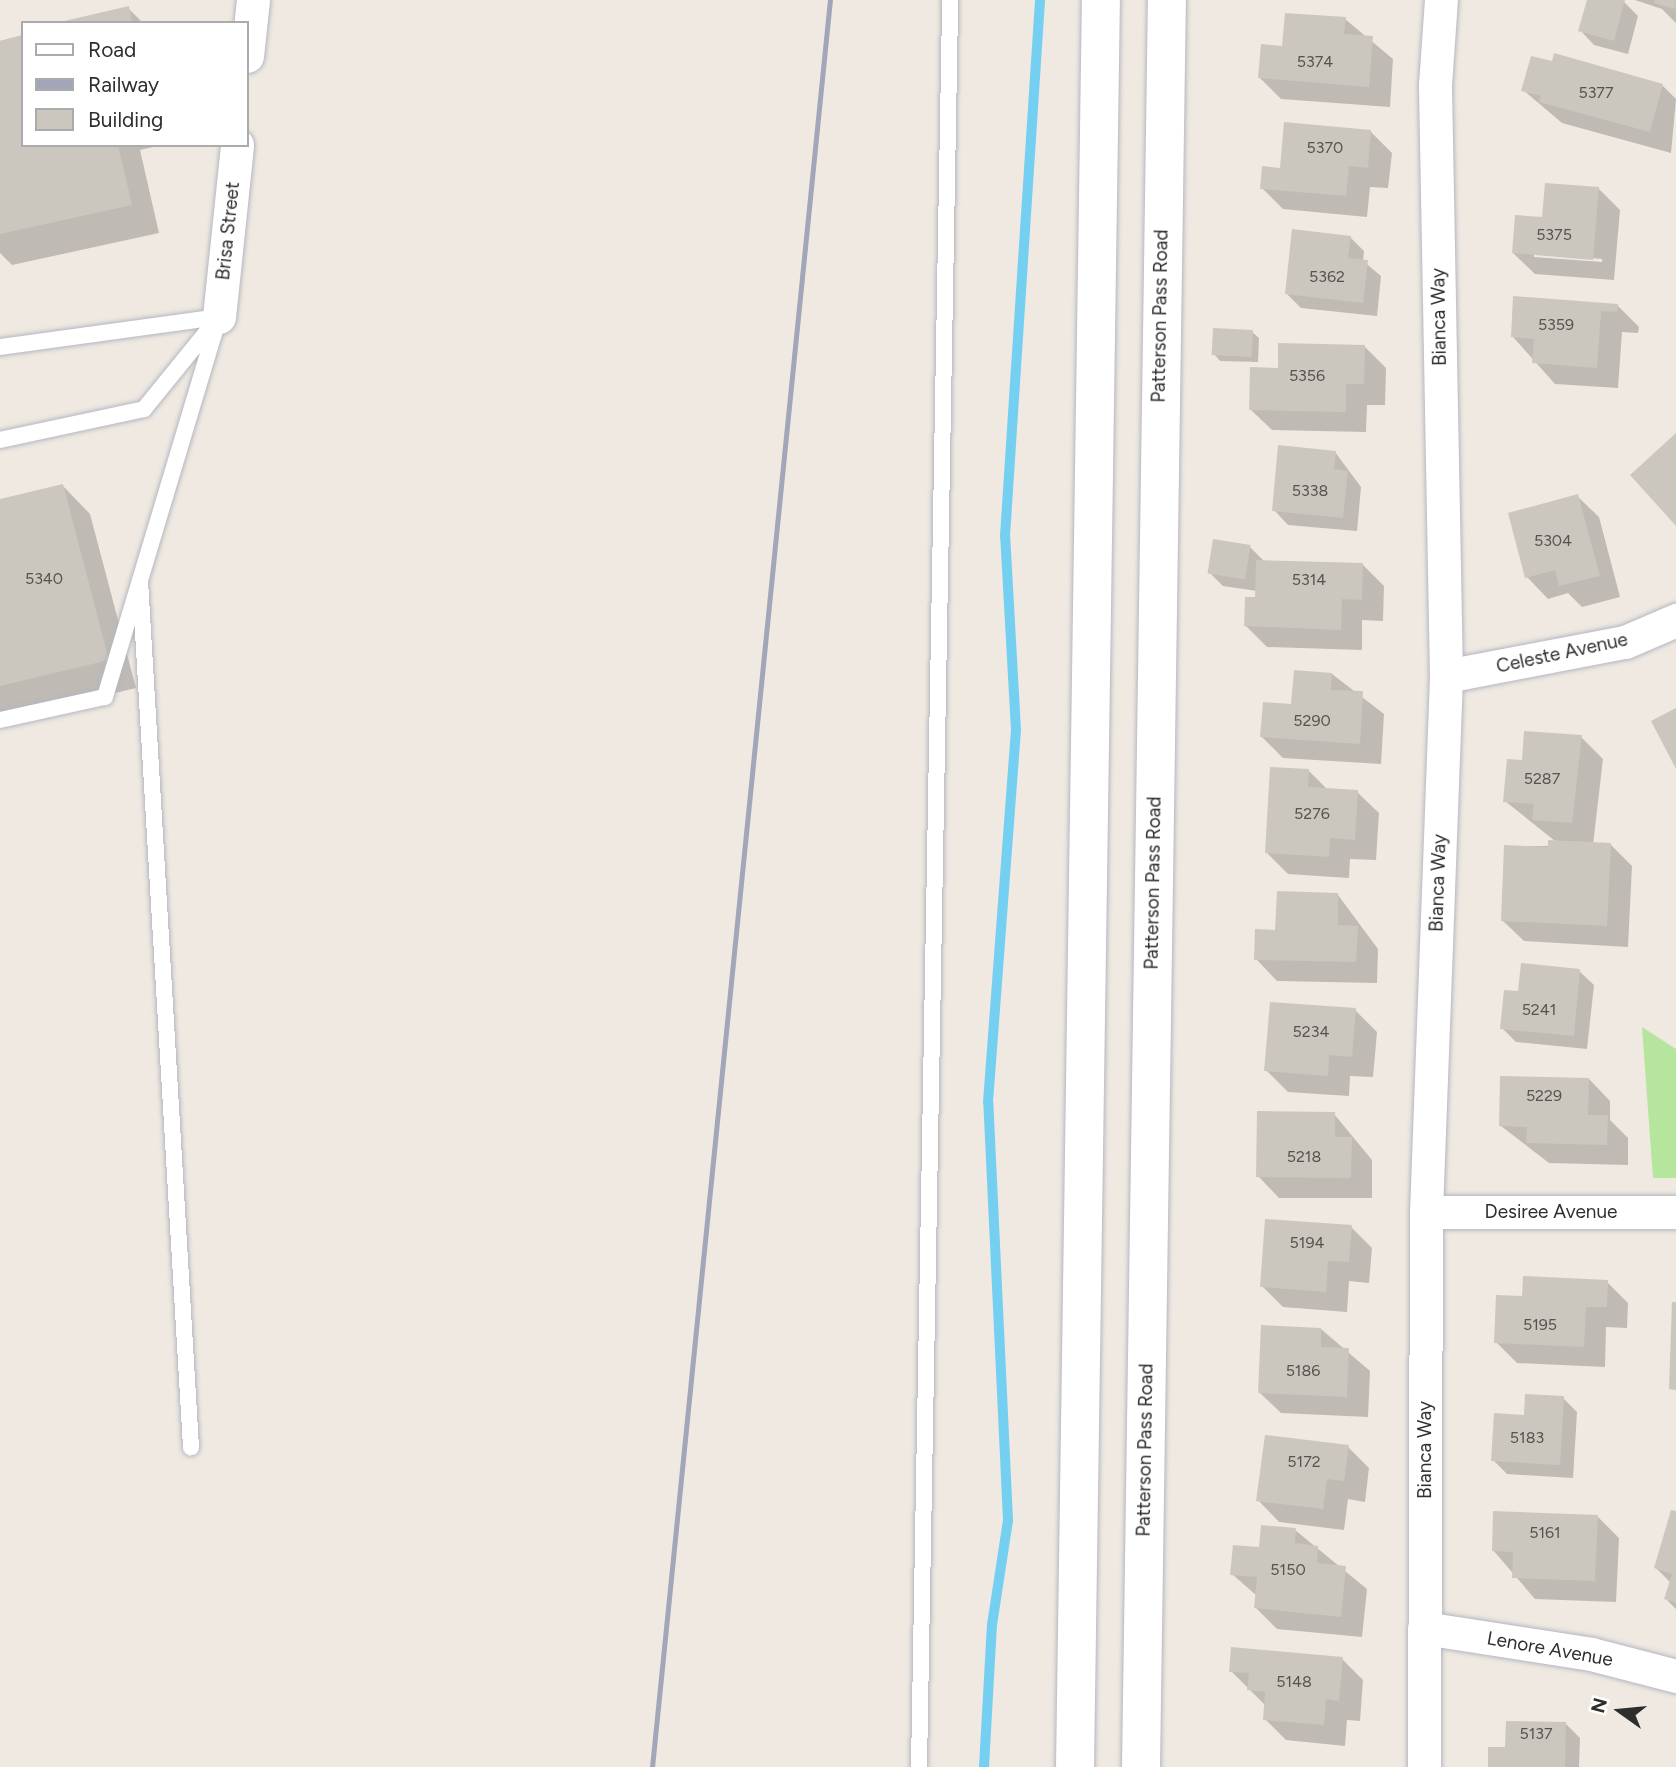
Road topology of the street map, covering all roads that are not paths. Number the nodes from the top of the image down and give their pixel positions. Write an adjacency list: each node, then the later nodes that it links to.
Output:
1 (253, 0): 6 (street)
2 (950, 0): 20 (lane)
3 (1101, 0): 21 (main road)
4 (1167, 0): 22 (main road, Patterson Pass Road)
5 (1441, 0): 13 (street, Bianca Way)
6 (248, 47)
7 (237, 147): 8 (street, Brisa Street)
8 (219, 317): 9 (lane); 10 (lane); 11 (lane)
9 (0, 347)
10 (0, 440)
11 (140, 582): 14 (lane); 17 (lane)
12 (1676, 620): 13 (street, Celeste Avenue)
13 (1446, 676): 15 (street, Bianca Way)
14 (0, 720)
15 (1426, 1212): 16 (street, Desiree Avenue); 18 (street, Bianca Way)
16 (1676, 1212)
17 (191, 1448)
18 (1423, 1628): 19 (street, Lenore Avenue); 23 (street, Bianca Way)
19 (1676, 1676)
20 (919, 1767)
21 (1075, 1767)
22 (1141, 1767)
23 (1424, 1767)

